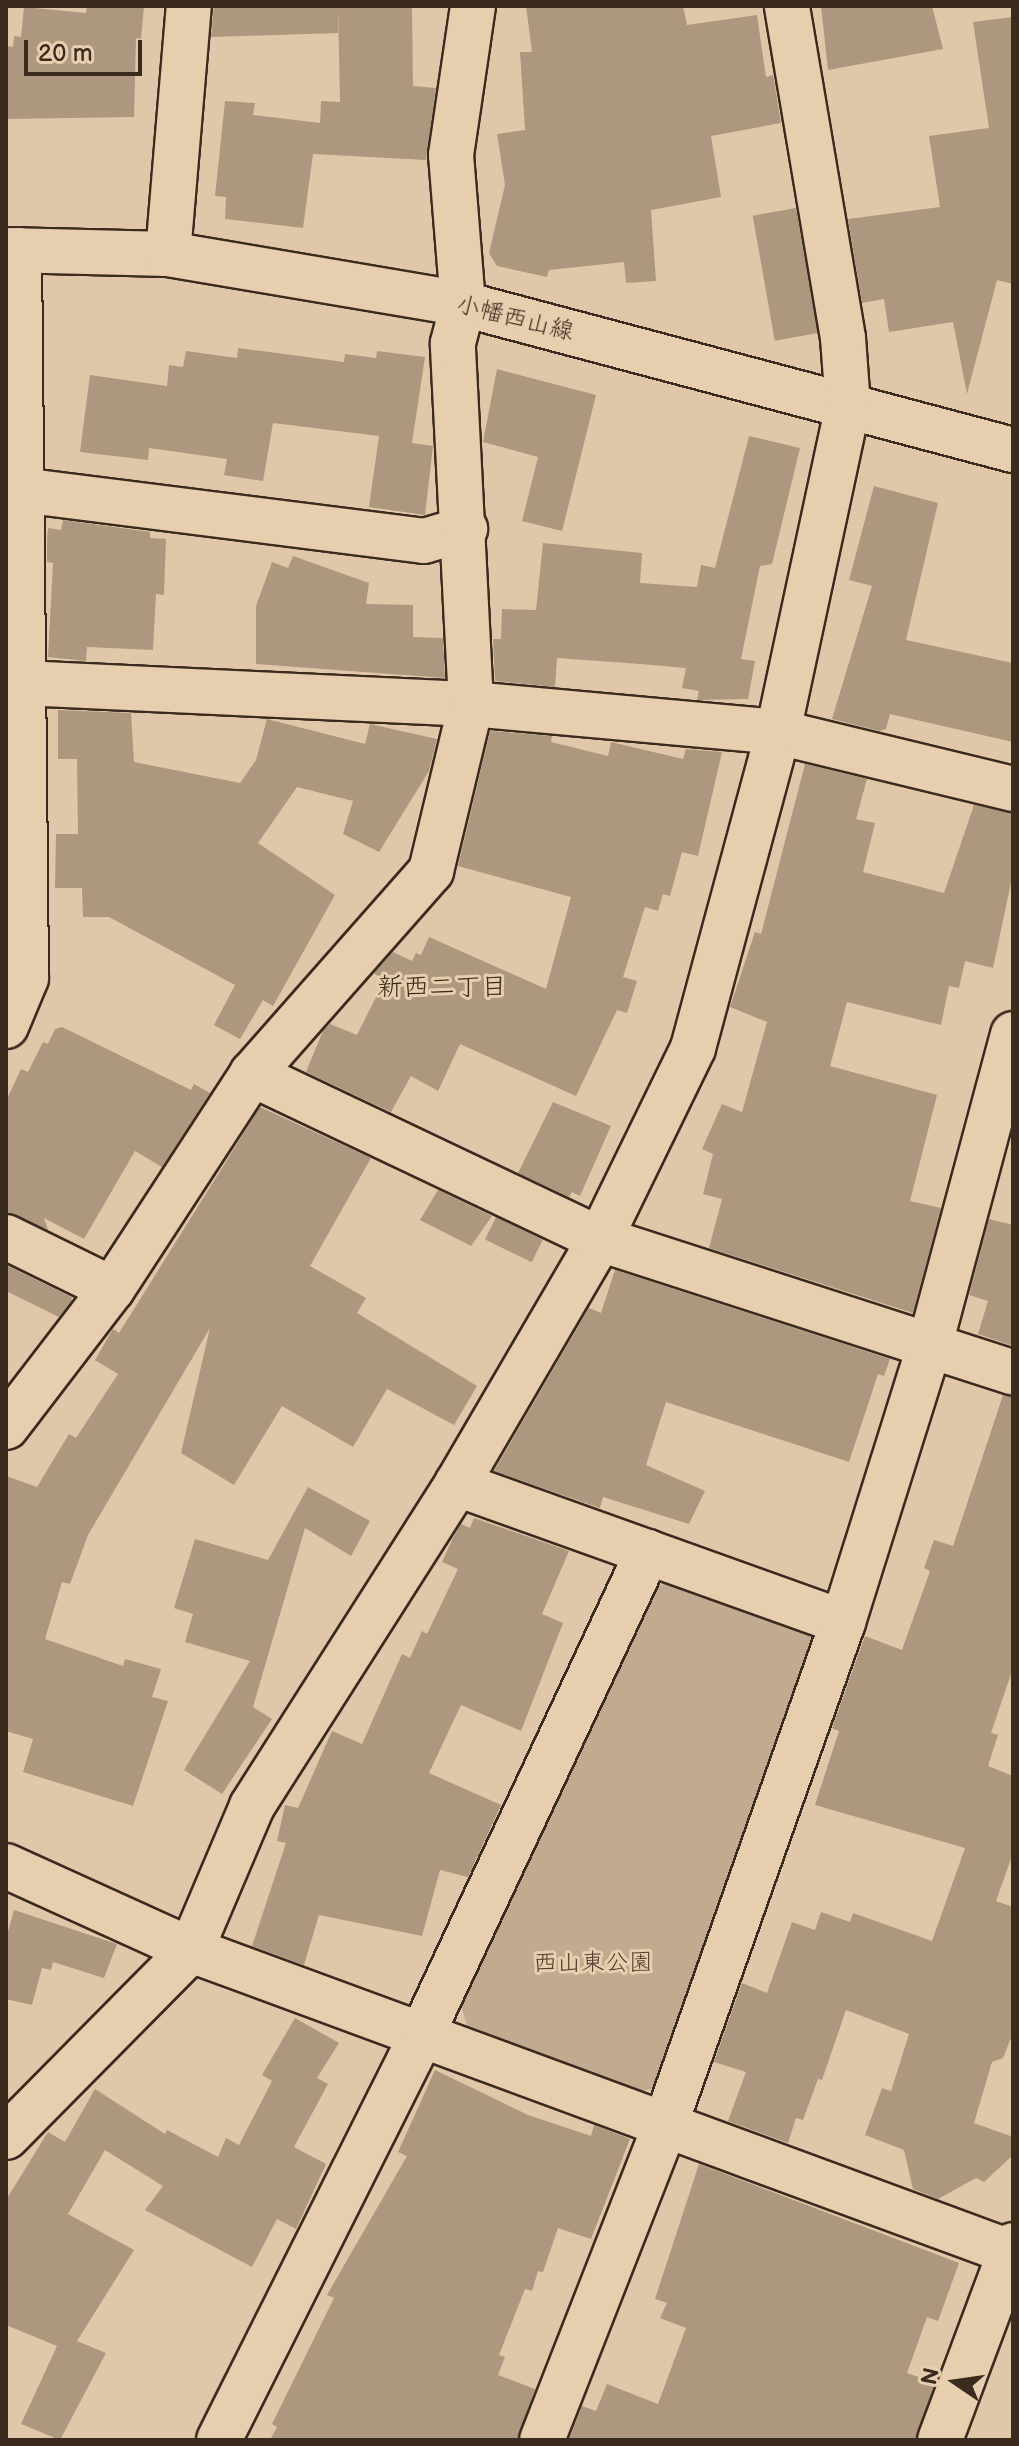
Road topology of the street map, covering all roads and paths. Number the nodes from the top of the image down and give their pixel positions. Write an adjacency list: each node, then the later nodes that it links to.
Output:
1 (189, 6): 5 (street)
2 (473, 6): 6 (street)
3 (787, 6): 7 (street)
4 (12, 250): 5 (street, 小幡西山線); 9 (street)
5 (168, 254): 6 (street, 小幡西山線)
6 (463, 304): 7 (street, 小幡西山線); 10 (street)
7 (848, 406): 8 (street, 小幡西山線); 13 (street)
8 (1013, 450)
9 (21, 490): 10 (street); 11 (street)
10 (465, 529): 12 (street)
11 (23, 683): 12 (street); 15 (street)
12 (471, 704): 13 (street); 17 (street)
13 (778, 732): 14 (street); 19 (street)
14 (1013, 789)
15 (6, 1026)
16 (1013, 1034): 21 (street)
17 (252, 1074): 19 (street); 20 (street)
18 (6, 1237): 20 (street)
19 (600, 1239): 21 (street); 24 (street)
20 (112, 1289): 23 (street)
21 (929, 1348): 22 (street); 26 (street)
22 (1013, 1372)
23 (6, 1427)
24 (457, 1484): 25 (street); 28 (street)
25 (648, 1552): 26 (street); 29 (street)
26 (843, 1622): 30 (street)
27 (6, 1866): 28 (street)
28 (191, 1950): 29 (street); 31 (street)
29 (423, 2032): 30 (street); 33 (street)
30 (664, 2128): 32 (street); 34 (street)
31 (6, 2137)
32 (1012, 2249): 35 (street)
33 (219, 2440)
34 (542, 2440)
35 (940, 2440)

